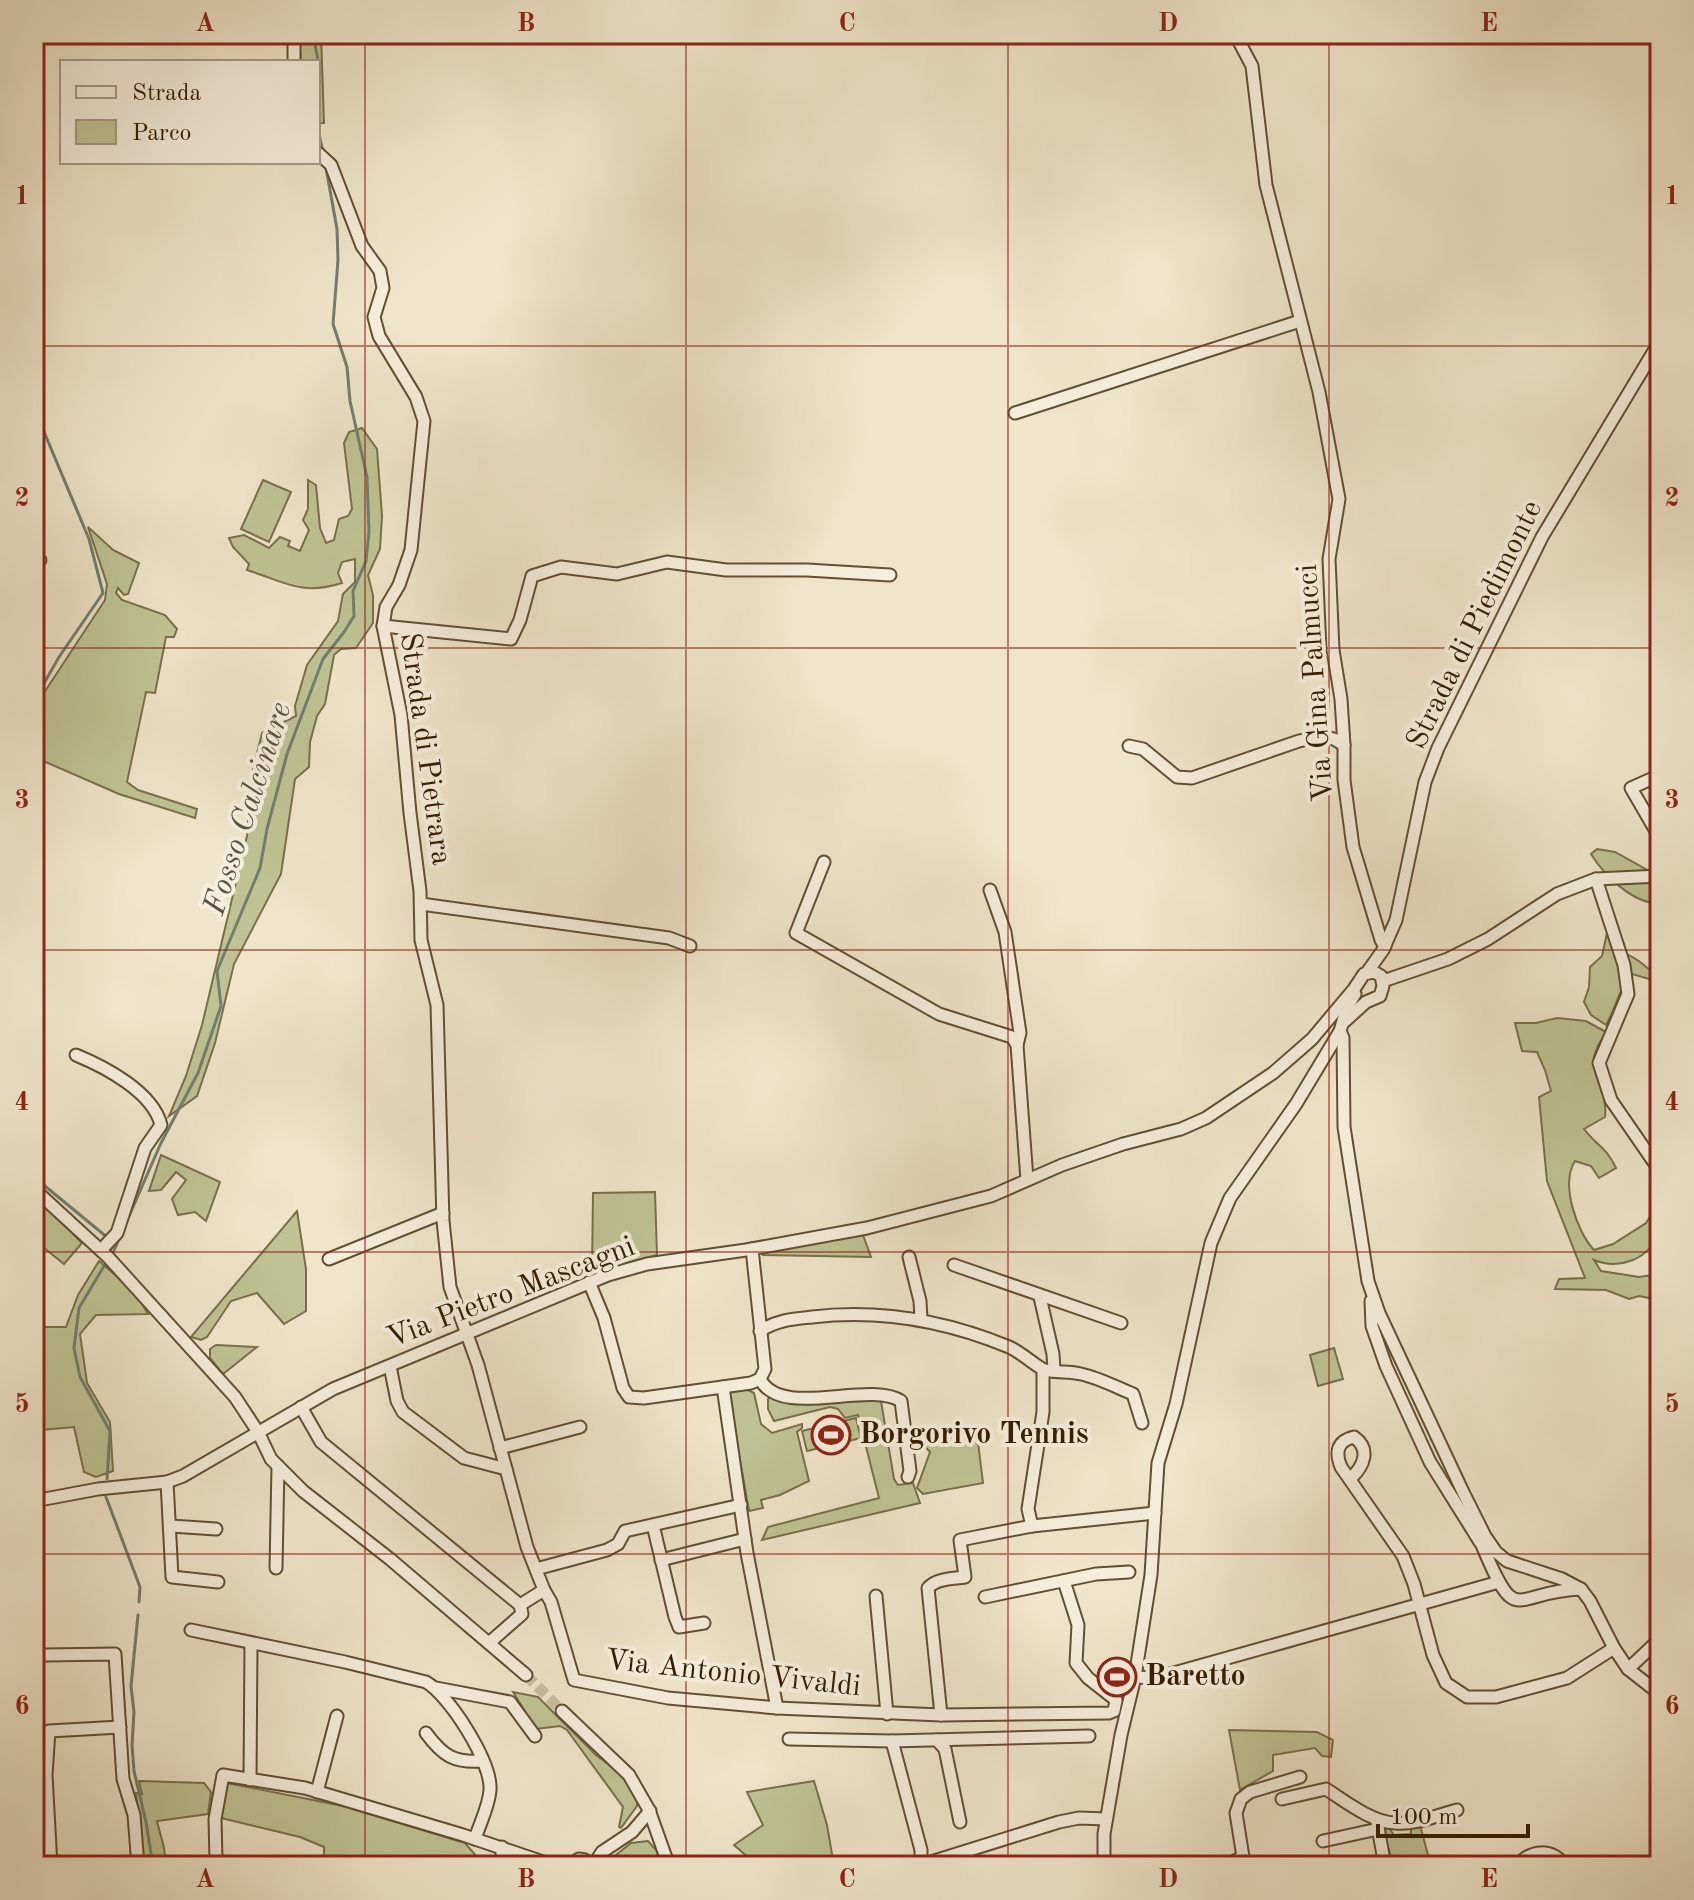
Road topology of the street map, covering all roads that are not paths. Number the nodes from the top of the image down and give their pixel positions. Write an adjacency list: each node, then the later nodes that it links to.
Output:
1 (294, 34): 3 (street)
2 (1235, 34): 5 (street, Via Gina Palmucci)
3 (294, 60)
4 (320, 155): 9 (street, Strada di Pietrara)
5 (1300, 321): 7 (street); 10 (street, Via Gina Palmucci)
6 (1660, 341): 20 (street, Strada di Piedimonte)
7 (1015, 413)
8 (890, 575): 9 (street)
9 (383, 626): 18 (street, Strada di Pietrara)
10 (1344, 745): 11 (street); 20 (street, Via Gina Palmucci)
11 (1129, 746)
12 (1660, 775): 13 (street)
13 (1660, 838)
14 (824, 862): 27 (street)
15 (1660, 876): 16 (street)
16 (1596, 879): 22 (street); 29 (street)
17 (990, 890): 27 (street)
18 (421, 904): 19 (street); 32 (street, Strada di Pietrara)
19 (690, 946)
20 (1384, 948): 21 (street, Strada di Piedimonte); 22 (street, Strada di Piedimonte)
21 (1368, 971): 22 (street); 23 (street, Strada di Piedimonte)
22 (1382, 978): 24 (street)
23 (1355, 992): 24 (street); 25 (street, Via Pietro Mascagni)
24 (1358, 1005): 25 (street, Via Pietro Mascagni); 26 (street)
25 (1334, 1012): 30 (street, Via Pietro Mascagni)
26 (1342, 1027): 40 (street); 61 (street)
27 (1017, 1045): 30 (street)
28 (76, 1055): 34 (street)
29 (1660, 1171)
30 (1027, 1180): 33 (street, Via Pietro Mascagni)
31 (34, 1189): 34 (street)
32 (443, 1213): 36 (street); 44 (street, Strada di Pietrara)
33 (752, 1249): 38 (street, Via Pietro Mascagni); 43 (street)
34 (101, 1250): 52 (street)
35 (909, 1257): 41 (street)
36 (329, 1259)
37 (954, 1265): 39 (street)
38 (589, 1282): 44 (street, Via Pietro Mascagni); 48 (street)
39 (1040, 1297): 42 (street); 46 (street)
40 (1372, 1297): 67 (street); 68 (street)
41 (921, 1319): 43 (street); 46 (street)
42 (1121, 1323)
43 (760, 1331): 47 (street)
44 (467, 1335): 45 (street, Via Pietro Mascagni); 53 (street, Via Antonio Vivaldi)
45 (390, 1366): 49 (street, Via Pietro Mascagni); 55 (street)
46 (1048, 1370): 50 (street); 64 (street)
47 (760, 1379): 48 (street); 56 (street)
48 (723, 1387): 60 (street)
49 (301, 1407): 52 (street, Via Pietro Mascagni); 81 (street)
50 (1142, 1423)
51 (580, 1427): 53 (street)
52 (258, 1432): 54 (street); 58 (street, Via Pietro Mascagni)
53 (500, 1448): 55 (street, Via Antonio Vivaldi)
54 (278, 1466): 70 (street); 86 (street)
55 (506, 1469): 71 (street, Via Antonio Vivaldi)
56 (908, 1477)
57 (1351, 1478): 80 (street)
58 (167, 1482): 59 (street, Via Pietro Mascagni); 63 (street)
59 (34, 1501)
60 (741, 1505): 62 (street); 66 (street)
61 (1155, 1513): 64 (street); 92 (street)
62 (653, 1525): 69 (street); 71 (street)
63 (171, 1526): 65 (street); 74 (street)
64 (1032, 1526): 99 (street)
65 (216, 1529)
66 (745, 1539): 69 (street); 96 (street)
67 (1482, 1545): 68 (street); 75 (street)
68 (1496, 1552): 76 (street)
69 (661, 1560): 82 (street)
70 (276, 1568)
71 (536, 1569): 77 (street, Via Antonio Vivaldi)
72 (1129, 1572): 73 (street)
73 (1064, 1581): 79 (street); 90 (street)
74 (218, 1582)
75 (1499, 1582): 76 (street); 80 (street)
76 (1581, 1589): 87 (street)
77 (544, 1590): 81 (street); 96 (street, Via Antonio Vivaldi)
78 (876, 1596): 98 (street, Via Antonio Vivaldi)
79 (985, 1597)
80 (1419, 1604): 87 (street); 92 (street)
81 (520, 1605): 86 (street)
82 (704, 1623)
83 (191, 1630): 85 (street)
84 (1660, 1639): 89 (street)
85 (251, 1643): 93 (street); 110 (street)
86 (489, 1643): 91 (street)
87 (1614, 1648): 89 (street)
88 (46, 1655): 101 (street)
89 (1628, 1669): 94 (street)
90 (1085, 1673): 95 (street); 99 (street, Via Antonio Vivaldi)
91 (526, 1675)
92 (1135, 1677): 95 (street)
93 (436, 1688): 103 (street); 108 (street)
94 (1660, 1694)
95 (1129, 1695): 115 (street)
96 (777, 1708): 98 (street, Via Antonio Vivaldi)
97 (562, 1711): 114 (street)
98 (887, 1714): 99 (street, Via Antonio Vivaldi)
99 (941, 1715)
100 (337, 1716): 111 (street)
101 (120, 1727): 126 (street); 127 (street)
102 (426, 1733): 108 (street)
103 (535, 1736)
104 (1089, 1736): 106 (street)
105 (789, 1739): 107 (street)
106 (937, 1740): 107 (street); 116 (street)
107 (892, 1741): 131 (street)
108 (482, 1761): 120 (street)
109 (1300, 1777): 134 (street)
110 (250, 1780): 111 (street); 128 (street)
111 (317, 1792): 120 (street)
112 (1282, 1799): 118 (street)
113 (1457, 1810): 118 (street)
114 (650, 1811): 117 (street); 119 (street)
115 (1106, 1819): 132 (street); 133 (street)
116 (960, 1822)
117 (655, 1823): 119 (street); 130 (street)
118 (1377, 1824): 121 (street); 135 (street)
119 (632, 1832): 124 (street)
120 (469, 1837): 122 (street)
121 (1323, 1841)
122 (502, 1847): 125 (street); 129 (street)
123 (1444, 1863): 136 (street)
124 (581, 1864): 125 (street)
125 (554, 1865)
126 (51, 1866)
127 (138, 1866)
128 (227, 1866)
129 (502, 1866)
130 (669, 1866)
131 (917, 1866)
132 (927, 1866)
133 (1104, 1866)
134 (1224, 1866)
135 (1385, 1866)
136 (1430, 1866)
137 (1517, 1866): 138 (street)
138 (1565, 1866)

